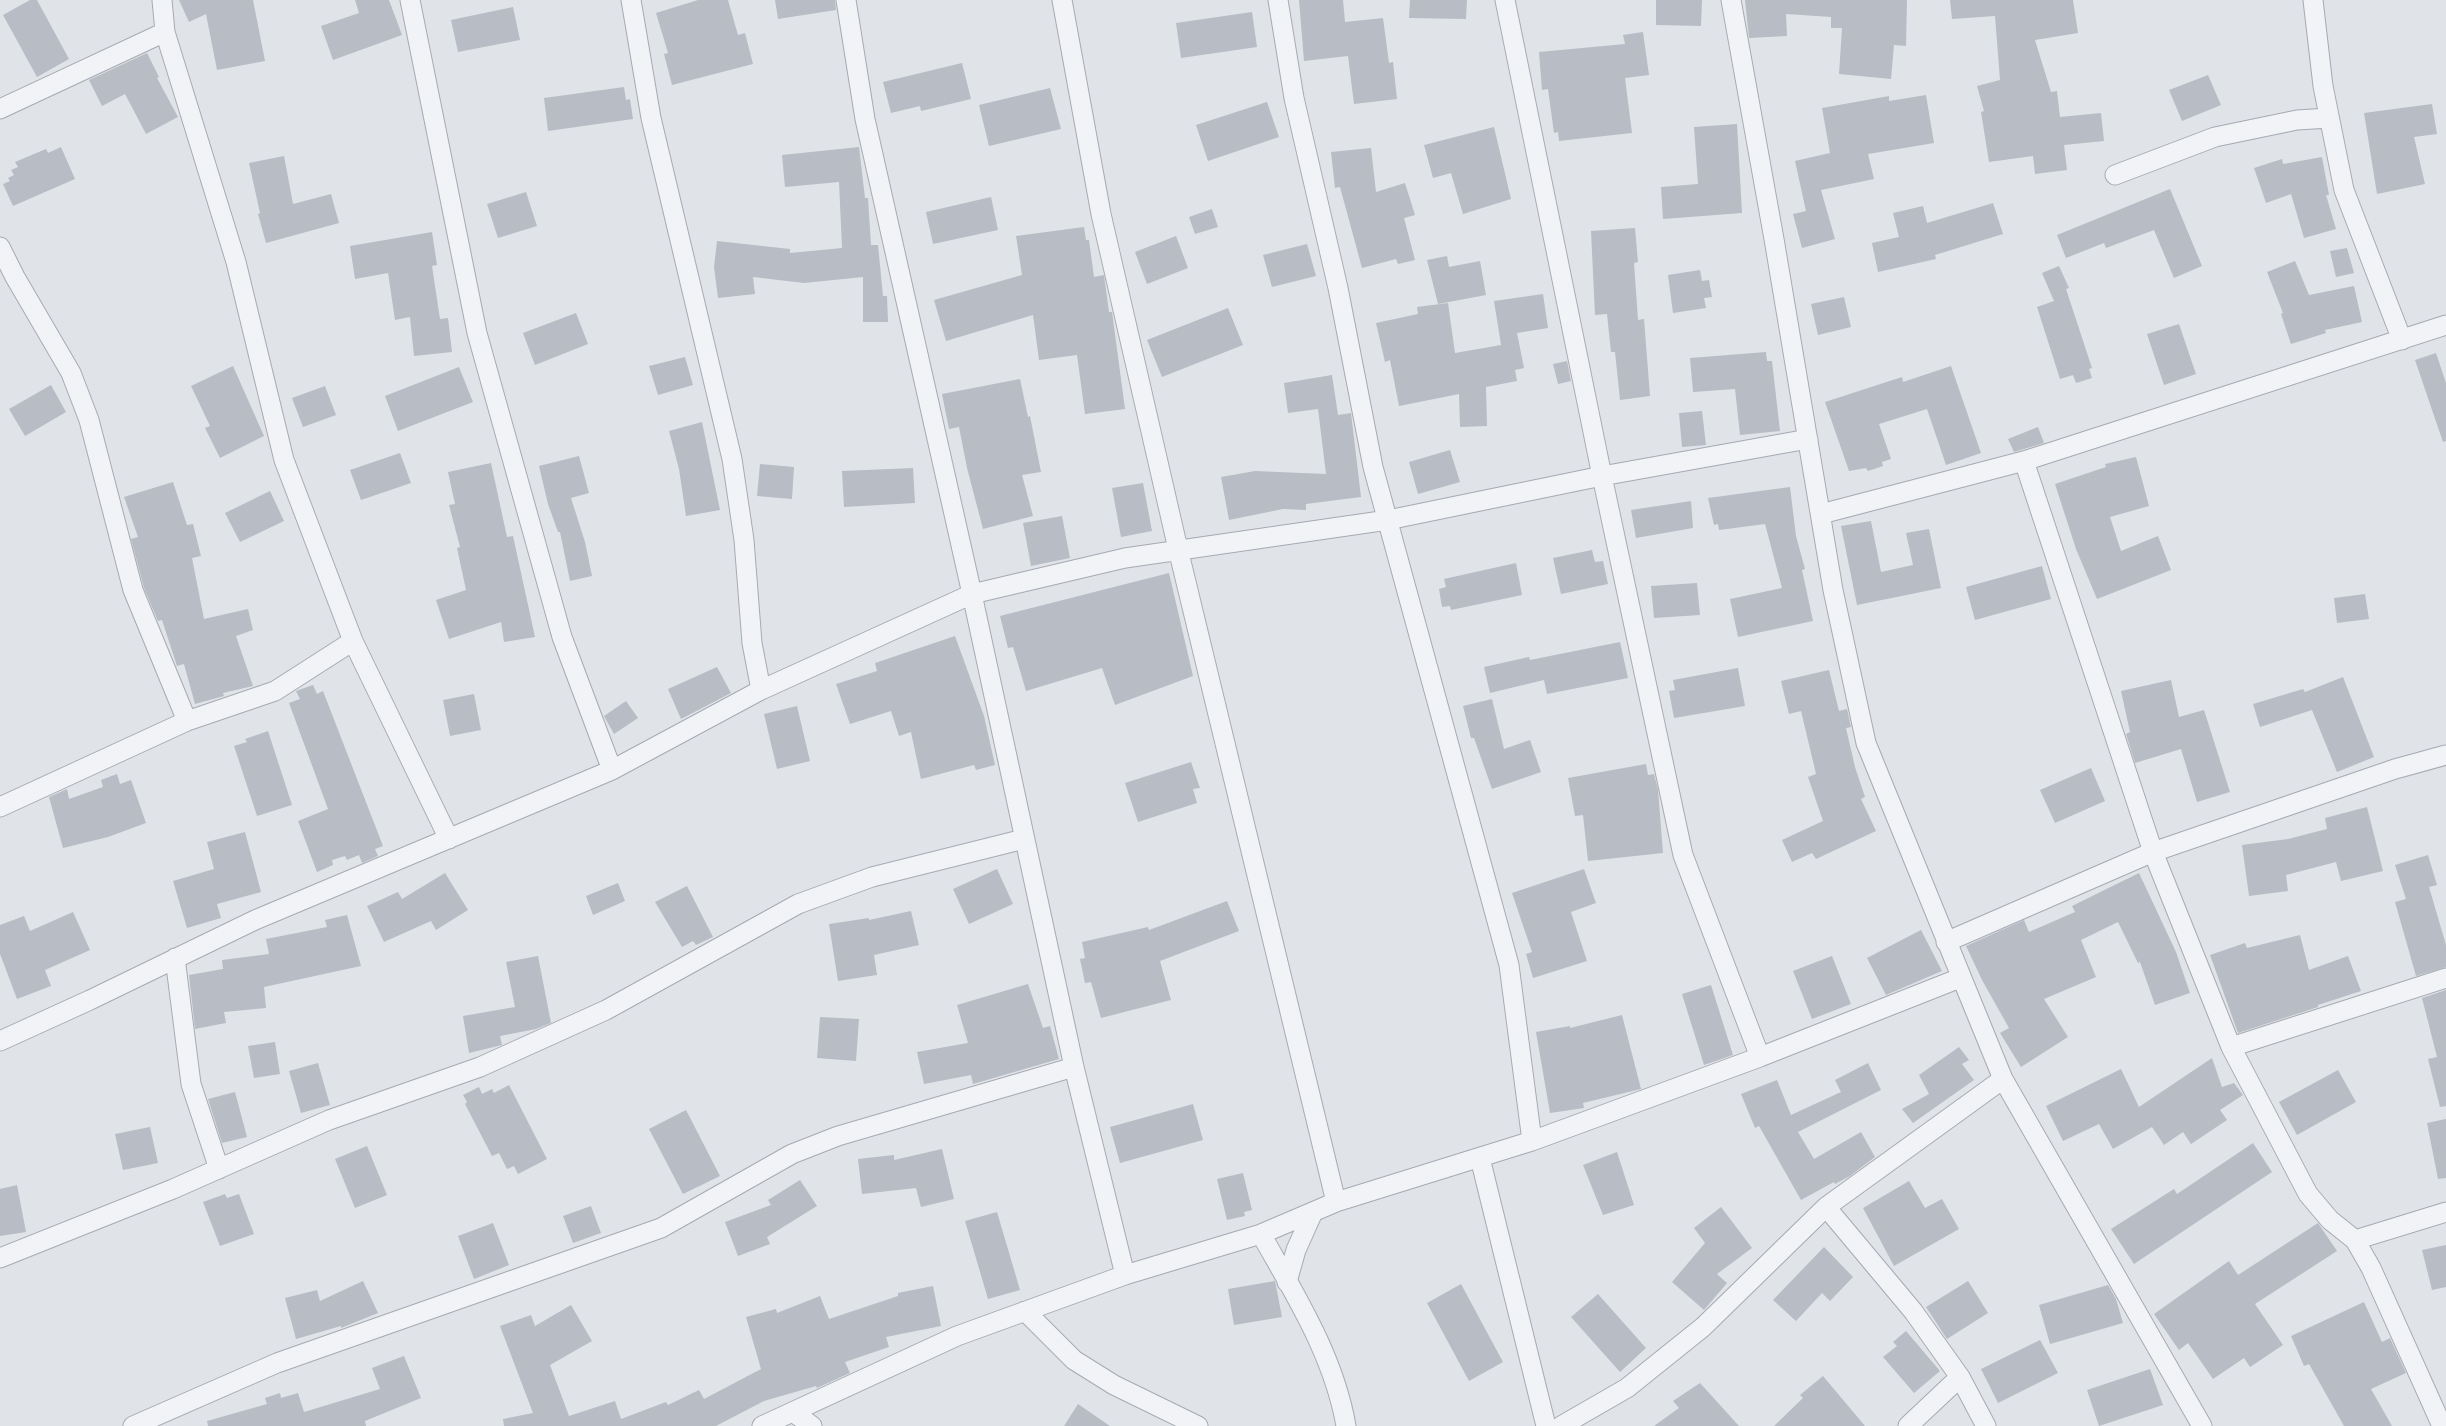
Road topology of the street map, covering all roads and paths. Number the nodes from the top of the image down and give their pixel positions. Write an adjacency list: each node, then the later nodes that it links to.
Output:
1 (162, 0): 10 (street)
2 (410, 0): 28 (street)
3 (631, 0): 25 (street)
4 (846, 0): 23 (street)
5 (1062, 0): 22 (street)
6 (1278, 0): 21 (street)
7 (1505, 0): 19 (street)
8 (1731, 0): 17 (street)
9 (2313, 0): 12 (street)
10 (166, 32): 11 (street); 24 (street)
11 (0, 108)
12 (2329, 118): 13 (street); 16 (street)
13 (2115, 175)
14 (0, 247): 26 (street)
15 (2446, 325): 16 (street)
16 (2402, 340): 18 (street)
17 (1808, 439): 19 (street); 20 (street)
18 (2024, 462): 20 (street); 32 (street)
19 (1602, 476): 21 (street); 39 (street)
20 (1821, 514): 33 (street)
21 (1388, 520): 22 (street); 42 (street)
22 (1178, 549): 23 (street); 45 (street)
23 (972, 594): 25 (street); 31 (street)
24 (354, 641): 26 (street); 30 (street)
25 (761, 690): 28 (street)
26 (187, 721): 29 (street)
27 (2446, 755): 32 (street)
28 (612, 770): 30 (street)
29 (0, 807)
30 (449, 839): 34 (street)
31 (1024, 839): 40 (street); 44 (street)
32 (2153, 852): 33 (street); 38 (street)
33 (1946, 942): 35 (street)
34 (175, 958): 37 (street); 44 (street)
35 (1960, 978): 39 (street); 41 (street)
36 (2446, 978): 38 (street)
37 (0, 1041)
38 (2231, 1047): 50 (street)
39 (1760, 1057): 42 (street)
40 (1074, 1067): 52 (street); 57 (street)
41 (2003, 1079): 46 (street); 66 (street)
42 (1532, 1142): 43 (street)
43 (1480, 1158): 45 (street); 62 (street)
44 (219, 1169): 51 (street)
45 (1336, 1202): 47 (street)
46 (1826, 1208): 55 (street); 63 (street)
47 (1313, 1212): 49 (street); 53 (street)
48 (2446, 1212): 50 (street)
49 (1261, 1234): 52 (street); 53 (street)
50 (2355, 1240): 67 (street)
51 (0, 1258)
52 (1126, 1275): 54 (street)
53 (1287, 1282): 61 (street)
54 (1025, 1311): 56 (street); 60 (street)
55 (1960, 1377): 64 (street); 65 (street)
56 (793, 1412): 58 (street); 59 (street)
57 (132, 1426)
58 (762, 1426)
59 (812, 1426)
60 (1198, 1426)
61 (1346, 1426)
62 (1546, 1426)
63 (1561, 1426)
64 (1908, 1426)
65 (1986, 1426)
66 (2202, 1426)
67 (2442, 1426)

